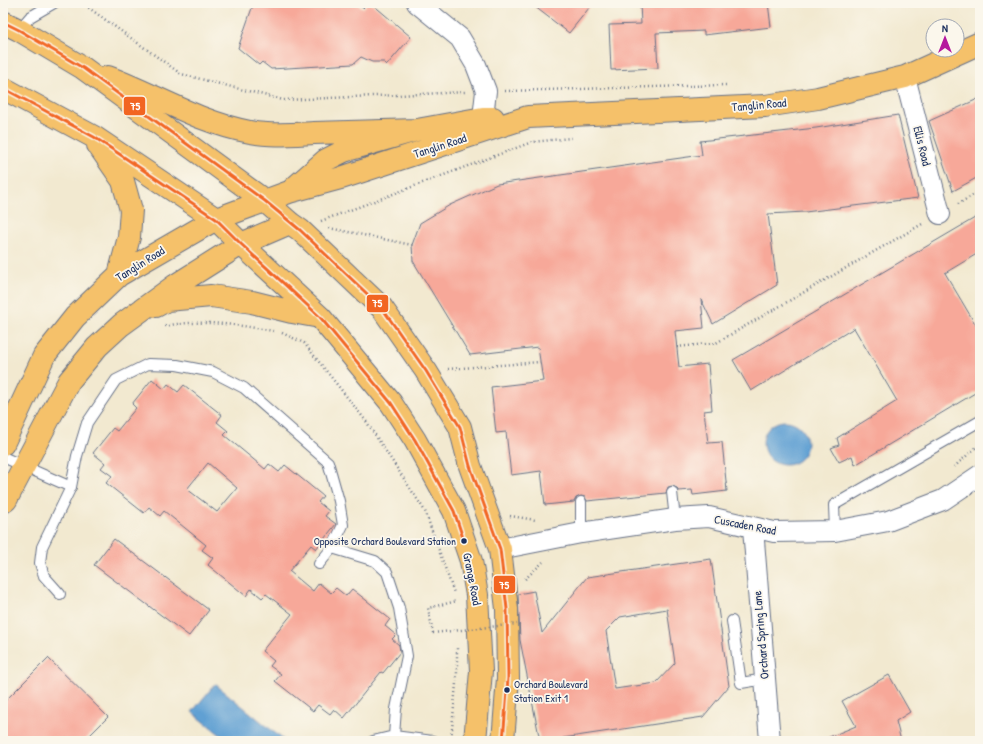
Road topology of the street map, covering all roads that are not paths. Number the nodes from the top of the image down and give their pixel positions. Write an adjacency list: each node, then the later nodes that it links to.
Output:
1 (54, 3): 3 (lane)
2 (417, 3): 9 (street)
3 (11, 26): 5 (main road)
4 (980, 43): 6 (main road, Tanglin Road)
5 (83, 68): 10 (main road); 13 (main road)
6 (905, 77): 8 (main road, Tanglin Road); 14 (street, Ellis Road)
7 (3, 88): 11 (main road, Grange Road)
8 (528, 117): 9 (main road); 12 (main road, Tanglin Road)
9 (483, 118): 10 (main road)
10 (417, 130): 12 (main road)
11 (94, 137): 15 (main road, Grange Road); 18 (main road)
12 (289, 192): 13 (main road, Tanglin Road)
13 (265, 201): 15 (main road, Tanglin Road); 16 (main road)
14 (940, 214)
15 (216, 219): 17 (main road, Grange Road); 18 (main road, Tanglin Road)
16 (290, 223): 17 (main road); 35 (main road)
17 (241, 244): 19 (main road, Grange Road); 20 (main road)
18 (119, 275): 22 (main road, Tanglin Road)
19 (320, 317): 20 (main road); 43 (main road, Grange Road)
20 (121, 325): 24 (main road)
21 (980, 421): 32 (lane)
22 (3, 444)
23 (3, 458): 24 (lane)
24 (24, 466): 26 (lane); 28 (main road)
25 (980, 475): 32 (street, Cuscaden Road)
26 (71, 487): 34 (lane); 37 (lane)
27 (672, 492): 30 (lane)
28 (3, 502)
29 (581, 502): 33 (lane)
30 (675, 519): 31 (street, Cuscaden Road); 33 (street, Cuscaden Road)
31 (753, 528): 32 (street, Cuscaden Road); 39 (street, Orchard Spring Lane)
32 (835, 531)
33 (581, 533): 35 (street, Cuscaden Road)
34 (332, 548): 36 (lane); 40 (lane)
35 (500, 549): 44 (main road)
36 (319, 564)
37 (60, 594)
38 (732, 621): 39 (lane)
39 (765, 679): 45 (street, Orchard Spring Lane)
40 (394, 736): 41 (lane); 42 (lane)
41 (373, 741)
42 (432, 741)
43 (475, 741)
44 (503, 741)
45 (770, 741)

